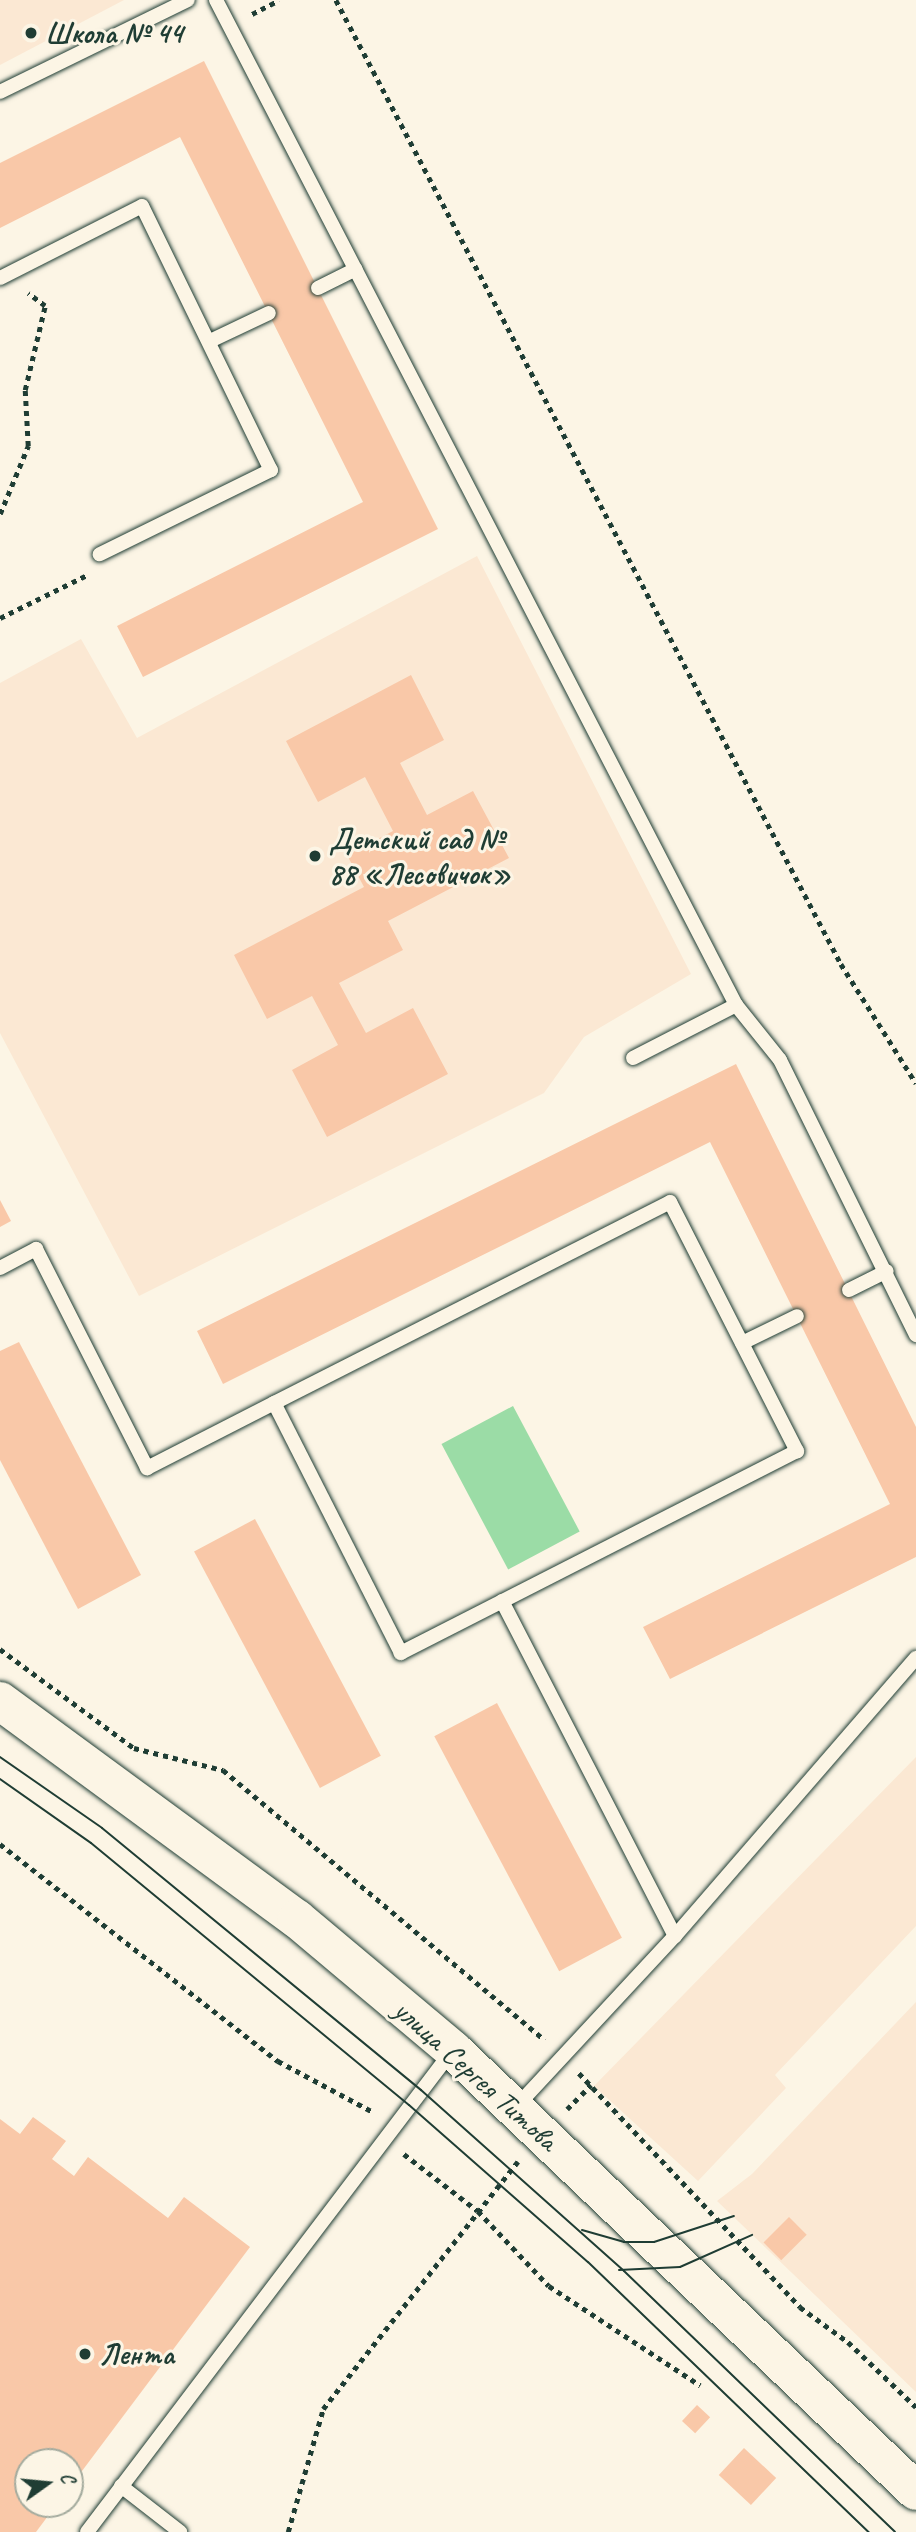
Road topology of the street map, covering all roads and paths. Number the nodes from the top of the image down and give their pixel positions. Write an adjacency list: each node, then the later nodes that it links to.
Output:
1 (188, 0): 4 (lane)
2 (216, 0): 5 (lane)
3 (336, 0): 15 (path)
4 (0, 92)
5 (356, 270): 7 (lane); 13 (lane)
6 (2, 273): 9 (lane); 10 (path)
7 (318, 288)
8 (269, 313): 9 (lane)
9 (210, 341): 11 (lane)
10 (0, 514)
11 (100, 554): 12 (path)
12 (0, 618)
13 (736, 1005): 14 (lane); 17 (lane)
14 (633, 1058)
15 (916, 1083)
16 (0, 1268): 22 (lane)
17 (887, 1271): 18 (lane); 20 (lane)
18 (849, 1290)
19 (797, 1316): 21 (lane)
20 (916, 1335)
21 (742, 1343): 22 (lane); 23 (lane)
22 (274, 1403): 23 (lane)
23 (502, 1601): 28 (lane)
24 (0, 1649): 30 (path)
25 (916, 1658): 28 (lane)
26 (0, 1701): 29 (main road, улица Сергея Титова)
27 (0, 1843): 32 (path)
28 (675, 1936): 30 (lane)
29 (453, 2050): 33 (main road, улица Сергея Титова); 38 (lane)
30 (563, 2055): 31 (path); 33 (lane)
31 (591, 2085): 33 (path); 37 (path)
32 (373, 2112)
33 (527, 2122): 35 (path); 39 (main road, улица Сергея Титова)
34 (402, 2152): 35 (path)
35 (478, 2211): 36 (path); 42 (path)
36 (700, 2385)
37 (916, 2407)
38 (121, 2486): 40 (lane); 41 (lane)
39 (916, 2491)
40 (87, 2532)
41 (180, 2532)
42 (288, 2532)

